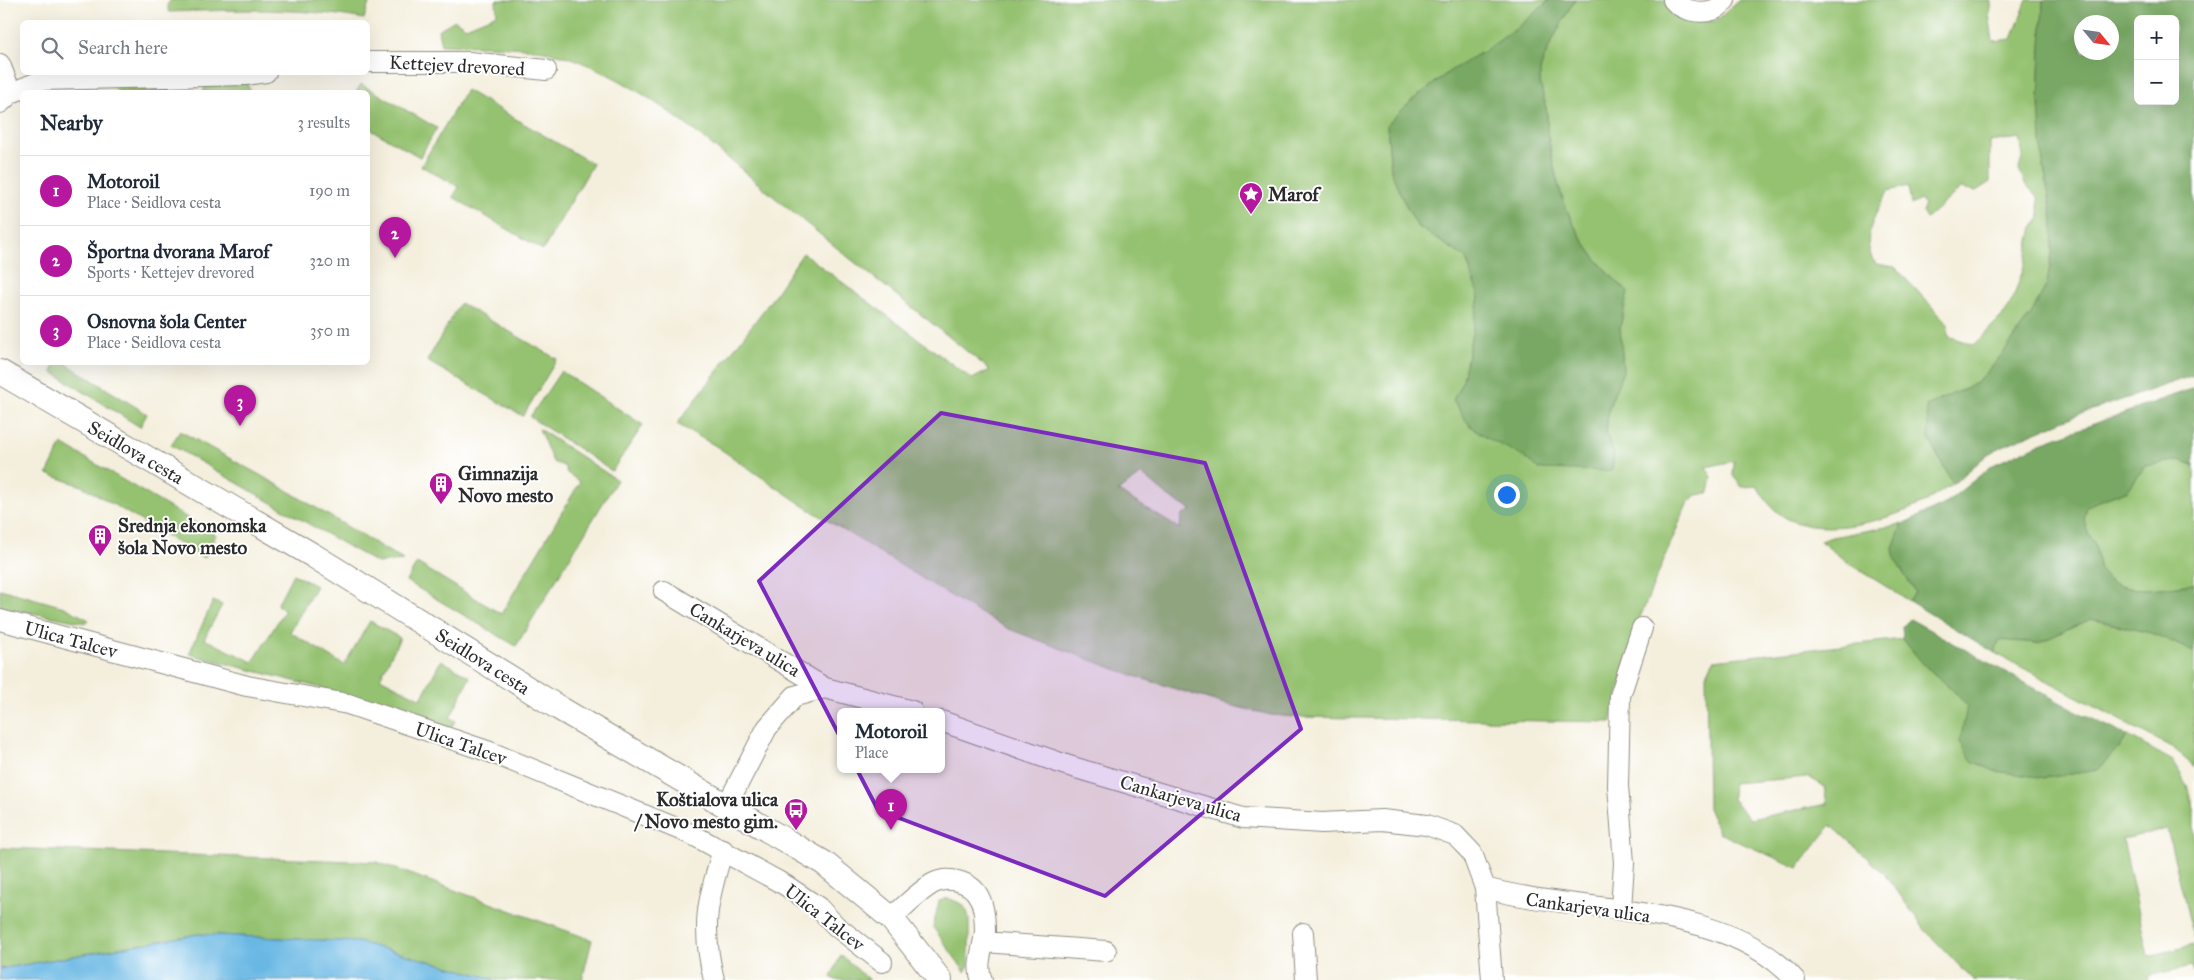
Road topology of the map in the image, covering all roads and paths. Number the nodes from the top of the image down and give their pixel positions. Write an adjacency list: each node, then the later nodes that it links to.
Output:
1 (1673, 0): 2 (street)
2 (1725, 0)
3 (370, 62): 5 (street, Kettejev drevored)
4 (0, 64): 9 (street)
5 (546, 70)
6 (182, 75): 7 (street)
7 (22, 90)
8 (20, 91): 9 (street)
9 (6, 98)
10 (0, 372): 17 (street, Seidlova cesta)
11 (664, 591): 14 (street, Cankarjeva ulica)
12 (0, 620): 18 (street, Ulica Talcev)
13 (1642, 628): 20 (street)
14 (825, 688): 15 (street, Cankarjeva ulica); 17 (street, Cankarjeva ulica)
15 (901, 708)
16 (945, 723): 19 (street, Cankarjeva ulica)
17 (727, 805): 21 (street, Seidlova cesta)
18 (723, 850): 25 (street, Ulica Talcev); 26 (street)
19 (1485, 888): 20 (street, Cankarjeva ulica); 30 (street, Cankarjeva ulica)
20 (1621, 909): 31 (street, Cankarjeva ulica)
21 (891, 918): 23 (street); 27 (street, Seidlova cesta)
22 (1303, 933): 29 (street)
23 (984, 942): 24 (street); 28 (street)
24 (1106, 951)
25 (882, 962)
26 (714, 980)
27 (940, 980)
28 (982, 980)
29 (1306, 980)
30 (1492, 980)
31 (1795, 980)

